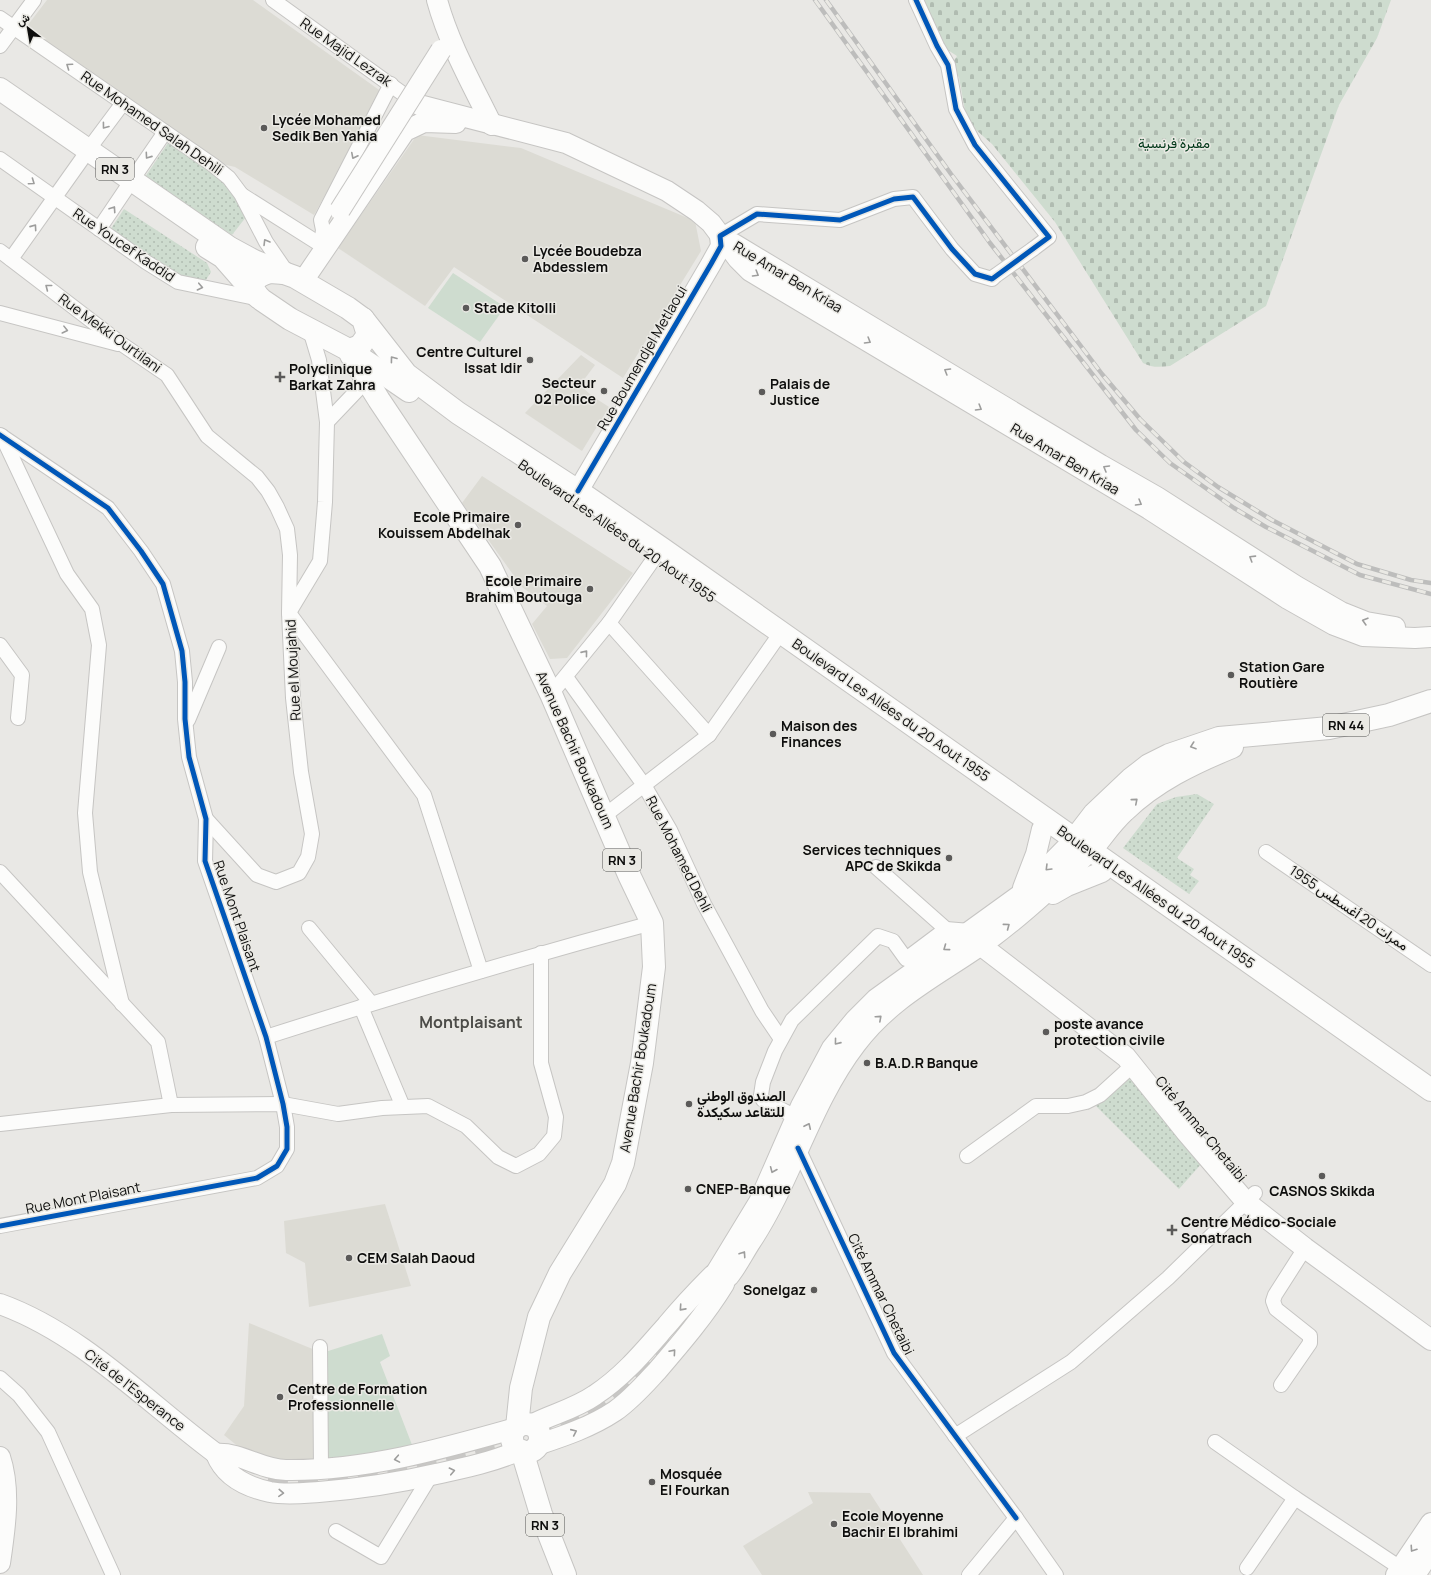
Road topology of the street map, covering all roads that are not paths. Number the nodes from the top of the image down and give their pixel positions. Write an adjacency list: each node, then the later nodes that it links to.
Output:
1 (34, 0): 7 (street)
2 (273, 0): 9 (street, Rue Majid Lezrak)
3 (437, 0): 6 (main road)
4 (916, 0): 23 (street, bridge)
5 (0, 18): 7 (street, Rue Mohamed Salah Dehili)
6 (443, 21): 14 (main road); 22 (main road, bridge)
7 (14, 28): 8 (street); 12 (street, Rue Mohamed Salah Dehili, one-way to 7)
8 (0, 46)
9 (391, 84): 13 (street, Rue Majid Lezrak); 22 (street, one-way to 22)
10 (0, 89): 16 (main road, RN 3)
11 (0, 101): 16 (main road, RN 3)
12 (123, 103): 15 (street, Rue Mohamed Salah Dehili); 16 (street, one-way to 16)
13 (419, 105): 14 (main road)
14 (492, 125): 23 (main road); 27 (main road)
15 (165, 132): 18 (street, one-way to 18); 19 (street, Rue Mohamed Salah Dehili)
16 (85, 154): 18 (main road, RN 3); 20 (street)
17 (0, 159): 20 (street, Rue Youcef Kaddid, one-way to 20)
18 (129, 185): 21 (street, one-way to 18); 27 (main road, RN 3); 28 (main road, RN 3)
19 (241, 194): 22 (street); 27 (street, Rue Mohamed Salah Dehili, one-way to 19)
20 (54, 197): 21 (street, Rue Youcef Kaddid); 24 (street, one-way to 20)
21 (99, 229): 28 (street, Rue Youcef Kaddid, one-way to 28)
22 (316, 233): 27 (main road)
23 (720, 236): 25 (main road, Rue Amar Ben Kriaa); 26 (main road, Rue Boumendjel Metlaoui); 41 (main road, Rue Amar Ben Kriaa, one-way to 23)
24 (6, 255): 32 (street, Rue Mekki Ourtilani, one-way to 24)
25 (738, 259): 26 (main road); 42 (main road, Rue Amar Ben Kriaa, one-way to 42)
26 (711, 264): 37 (main road, Rue Boumendjel Metlaoui)
27 (293, 276): 28 (main road); 30 (main road, Boulevard Les Allées du 20 Aout 1955)
28 (260, 298): 31 (main road)
29 (0, 313): 32 (street, one-way to 32)
30 (365, 327): 33 (main road); 34 (main road); 37 (main road, Boulevard Les Allées du 20 Aout 1955, one-way to 30)
31 (310, 330): 33 (main road); 35 (street, Rue el Moujahid)
32 (123, 345): 39 (street, Rue Mekki Ourtilani)
33 (349, 350): 34 (main road, RN 3)
34 (374, 377): 35 (street); 38 (main road, Boulevard Les Allées du 20 Aout 1955); 47 (main road, Avenue Bachir Boukadoum / RN 3)
35 (327, 422): 39 (street, Rue el Moujahid)
36 (1, 435): 50 (street, Rue Mont Plaisant); 70 (street)
37 (578, 491): 56 (main road, Boulevard Les Allées du 20 Aout 1955)
38 (655, 557): 40 (street); 43 (main road, Boulevard Les Allées du 20 Aout 1955)
39 (289, 613): 54 (street, Rue el Moujahid); 68 (street)
40 (609, 623): 46 (street, one-way to 40); 51 (street)
41 (1431, 633)
42 (1431, 637)
43 (775, 641): 51 (street); 56 (main road, Boulevard Les Allées du 20 Aout 1955)
44 (0, 645): 49 (street)
45 (219, 647): 50 (street)
46 (566, 677): 47 (street); 52 (street, Rue Mohamed Dehli)
47 (552, 694): 53 (main road, Avenue Bachir Boukadoum / RN 3)
48 (1431, 701): 55 (main road, RN 44)
49 (18, 718)
50 (185, 725): 54 (street, Rue Mont Plaisant)
51 (709, 735): 52 (street)
52 (644, 785): 53 (street); 73 (street, Rue Mohamed Dehli)
53 (604, 816): 62 (main road, Avenue Bachir Boukadoum / RN 3)
54 (206, 819): 72 (street, Rue Mont Plaisant)
55 (1102, 819): 56 (main road); 59 (main road)
56 (1069, 842): 59 (main road, Boulevard Les Allées du 20 Aout 1955); 61 (main road); 61 (main road)
57 (1266, 852): 67 (street, ممرات 20 أغسطس 1955)
58 (876, 867): 64 (street)
59 (1107, 869): 61 (main road); 75 (main road, Boulevard Les Allées du 20 Aout 1955); 76 (main road, Boulevard Les Allées du 20 Aout 1955)
60 (0, 872): 70 (street)
61 (1022, 904): 65 (main road)
62 (652, 923): 66 (street); 95 (main road, Avenue Bachir Boukadoum / RN 3)
63 (308, 928): 71 (street)
64 (946, 929): 65 (street); 73 (street)
65 (976, 935): 69 (main road, Cité Ammar Chetaibi); 80 (main road, one-way to 80); 82 (main road, one-way to 65)
66 (541, 953): 68 (street); 79 (street)
67 (1431, 965)
68 (481, 971): 71 (street)
69 (1065, 1003): 74 (main road, Cité Ammar Chetaibi); 84 (main road, Cité Ammar Chetaibi)
70 (122, 1004): 78 (street)
71 (366, 1005): 72 (street); 79 (street)
72 (266, 1037): 77 (street, Rue Mont Plaisant)
73 (781, 1039): 80 (street)
74 (1133, 1065): 83 (street); 84 (main road, Cité Ammar Chetaibi)
75 (1431, 1090)
76 (1431, 1103)
77 (283, 1104): 78 (street); 79 (street); 85 (street, Rue Mont Plaisant)
78 (171, 1105): 81 (street)
79 (403, 1107)
80 (796, 1117): 87 (main road, one-way to 87)
81 (0, 1124)
82 (798, 1148): 87 (main road, one-way to 82); 94 (street, Cité Ammar Chetaibi)
83 (966, 1156)
84 (1251, 1197): 86 (main road, Cité Ammar Chetaibi); 89 (main road, Cité Ammar Chetaibi); 94 (street)
85 (0, 1226)
86 (1305, 1248): 90 (main road, Cité Ammar Chetaibi); 93 (street)
87 (724, 1272): 95 (main road)
88 (0, 1304): 97 (main road, Cité de l'Esperance)
89 (1431, 1325)
90 (1431, 1340)
91 (320, 1348): 99 (street)
92 (0, 1378): 111 (street)
93 (1281, 1385)
94 (955, 1436): 103 (street, Cité Ammar Chetaibi)
95 (526, 1438): 99 (main road, one-way to 99); 100 (main road, one-way to 95); 109 (main road, Avenue Bachir Boukadoum / RN 3)
96 (1215, 1442): 102 (street)
97 (216, 1454): 99 (main road); 100 (main road, one-way to 100); 101 (main road, Cité de l'Esperance)
98 (0, 1457): 107 (main road)
99 (321, 1469)
100 (431, 1475): 105 (street)
101 (268, 1479)
102 (1295, 1498): 108 (street); 110 (street)
103 (1016, 1518): 112 (street); 113 (street, Cité Ammar Chetaibi)
104 (1431, 1523): 110 (main road, one-way to 110)
105 (336, 1531)
106 (1431, 1551): 110 (main road)
107 (0, 1562)
108 (1247, 1568)
109 (562, 1573)
110 (1406, 1573)
111 (114, 1575)
112 (969, 1575)
113 (1056, 1575)

